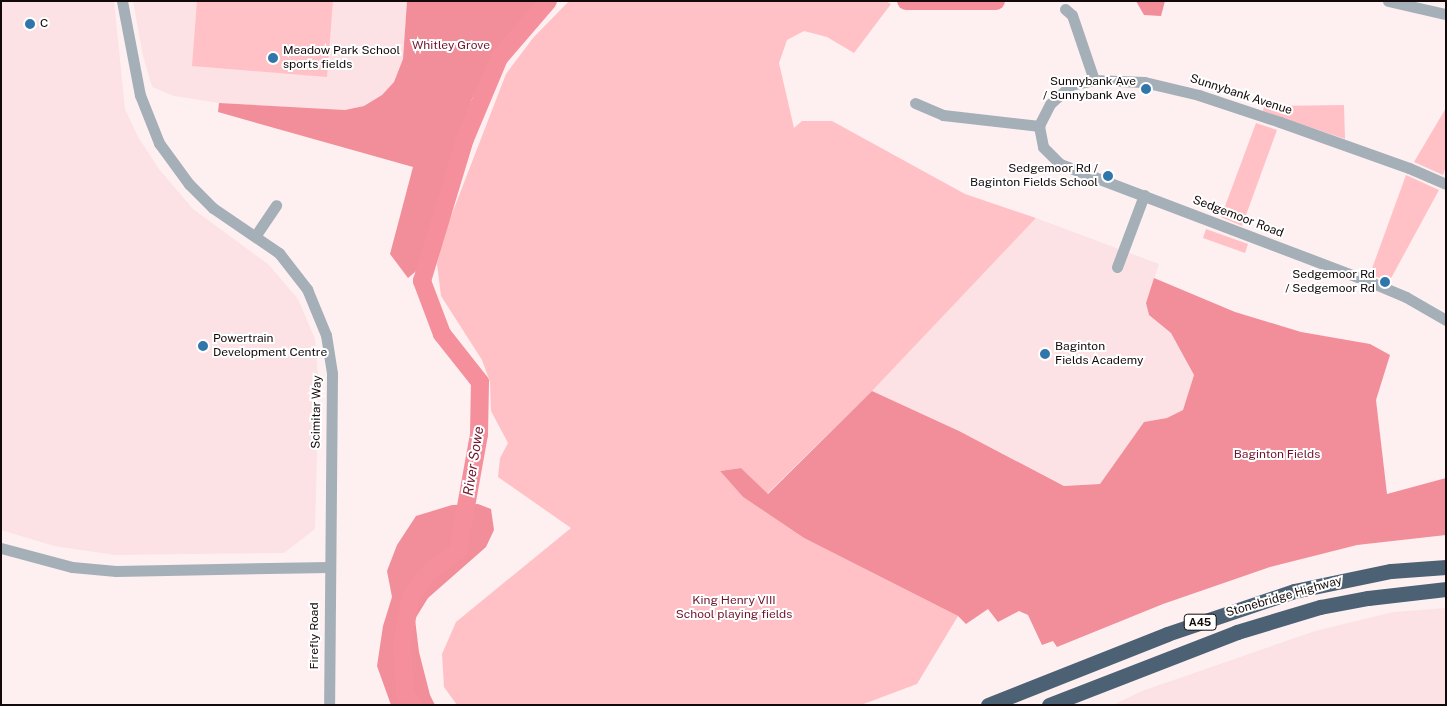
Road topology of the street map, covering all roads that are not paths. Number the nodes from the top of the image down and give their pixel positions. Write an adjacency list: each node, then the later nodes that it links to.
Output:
1 (122, 1): 11 (street, Scimitar Way)
2 (1388, 1): 4 (street)
3 (1065, 9): 5 (street)
4 (1445, 14)
5 (1094, 80): 7 (street, Sunnybank Avenue); 8 (street, Sunnybank Avenue)
6 (916, 103): 7 (street)
7 (1039, 126): 9 (street, Sedgemoor Road)
8 (1446, 184)
9 (1144, 195): 12 (street); 13 (street, Sedgemoor Road)
10 (276, 206): 11 (street)
11 (256, 235): 16 (street, Scimitar Way)
12 (1117, 267)
13 (1446, 320)
14 (1, 548): 16 (street)
15 (1446, 565): 19 (highway, Stonebridge Highway / A45)
16 (329, 567): 18 (street, Firefly Road)
17 (1446, 589): 20 (highway, Stonebridge Highway / A45)
18 (329, 705)
19 (988, 705)
20 (1049, 705)

